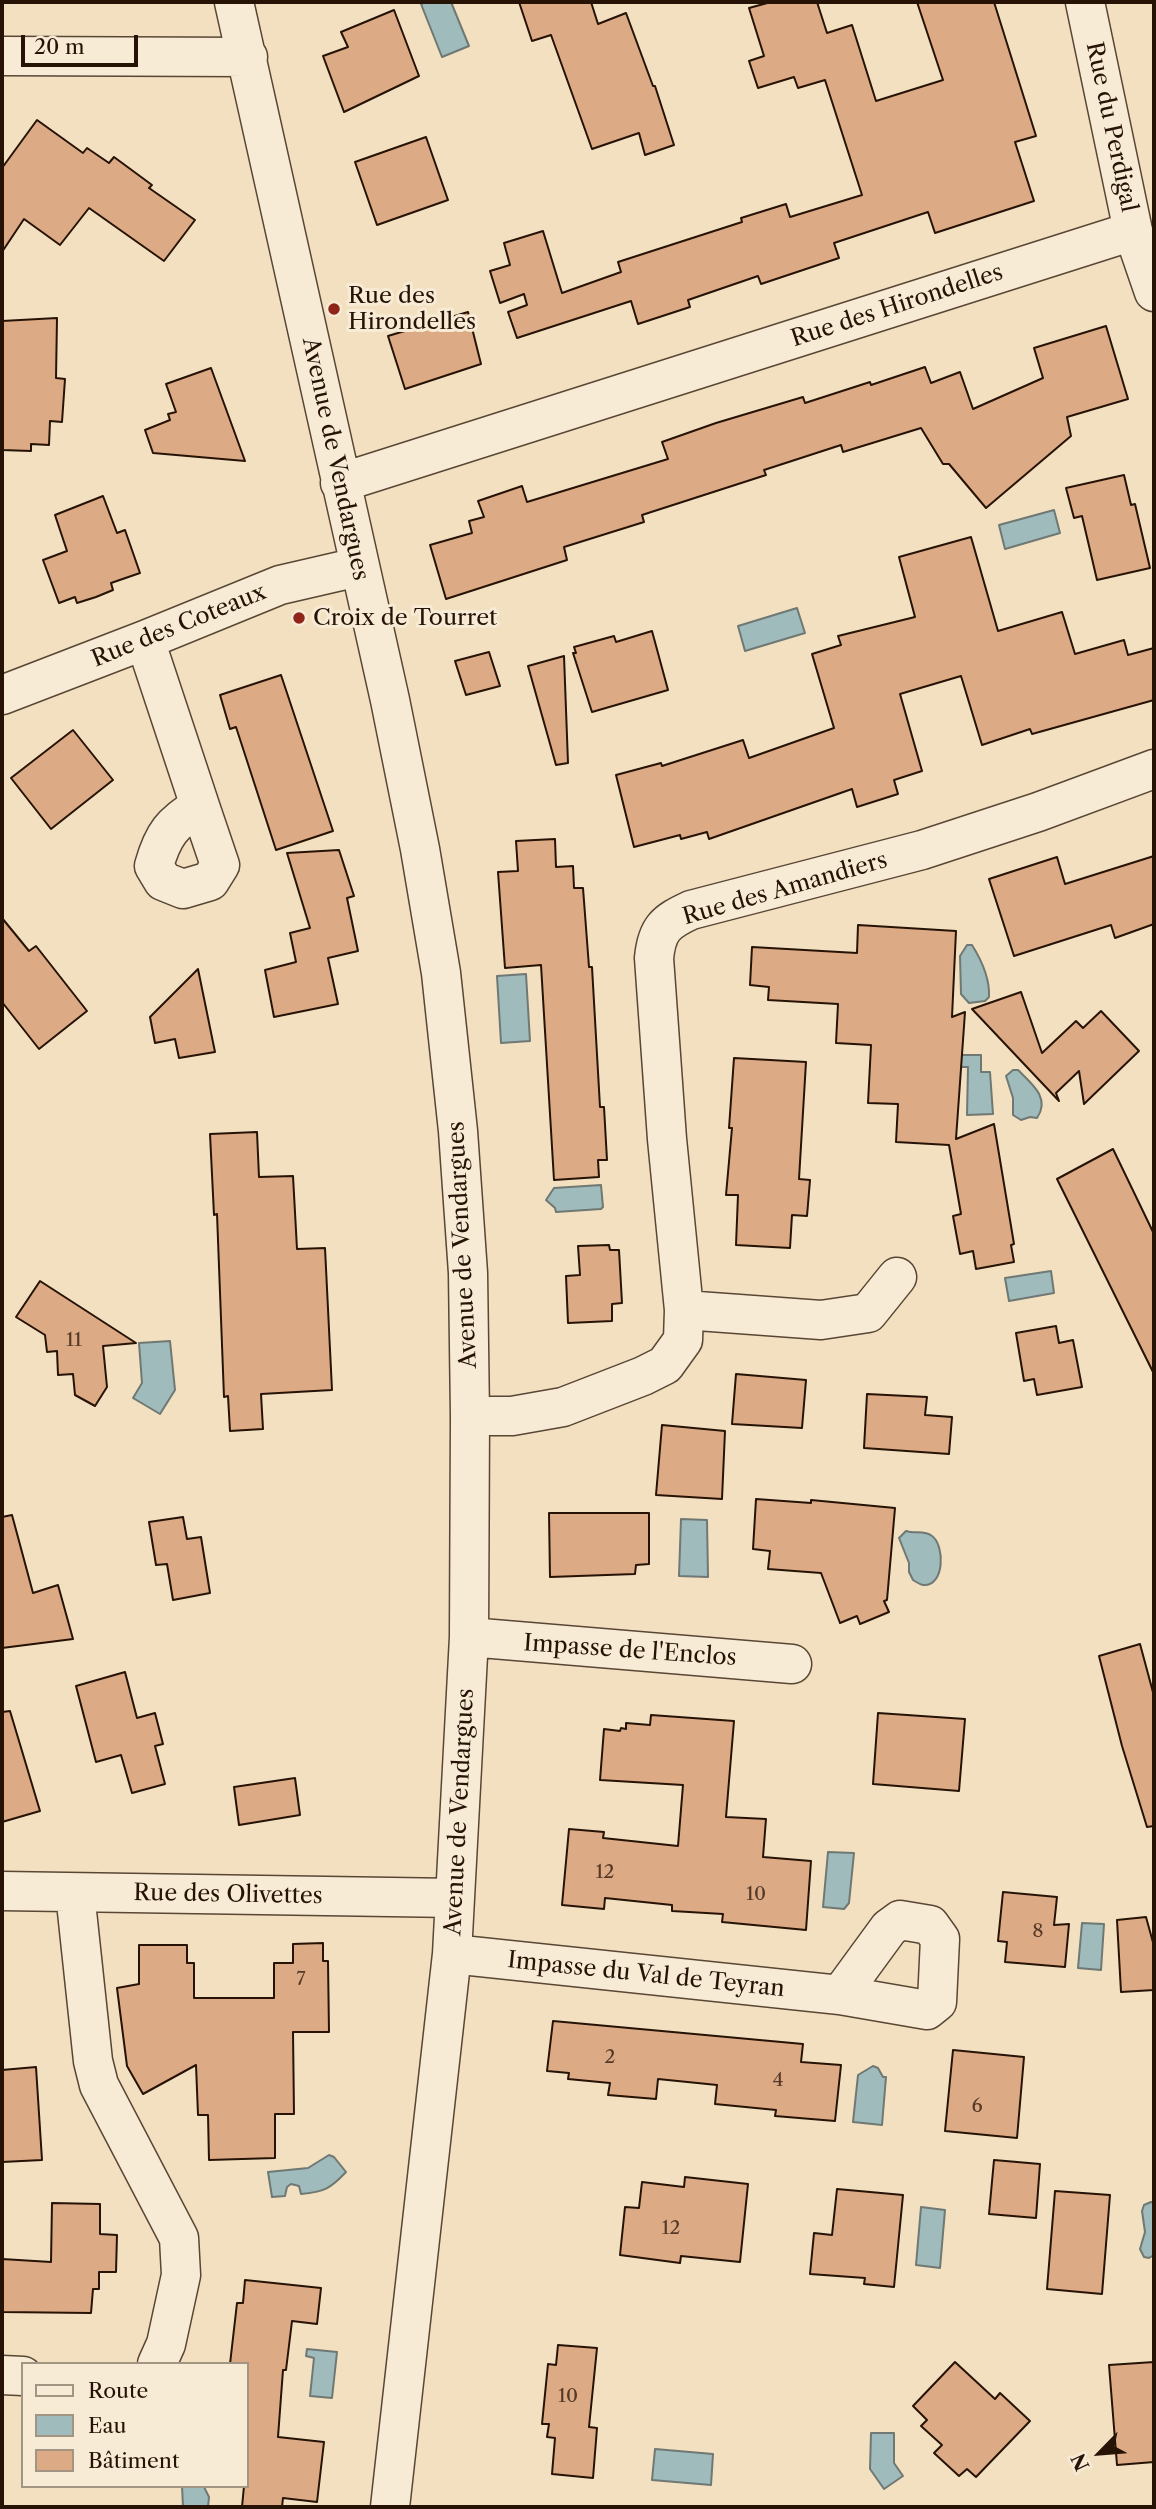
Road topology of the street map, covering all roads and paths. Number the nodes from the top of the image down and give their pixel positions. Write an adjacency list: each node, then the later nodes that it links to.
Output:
1 (235, 2): 4 (street, Avenue de Vendargues)
2 (1085, 2): 5 (street, Rue du Perdigal)
3 (2, 56): 4 (street)
4 (248, 57): 7 (street, Avenue de Vendargues)
5 (1133, 231): 6 (street, Rue du Perdigal); 7 (street, Rue des Hirondelles)
6 (1154, 292)
7 (340, 483): 8 (street, Avenue de Vendargues)
8 (359, 567): 9 (street, Rue des Coteaux); 15 (street, Avenue de Vendargues)
9 (145, 640): 10 (street, Rue des Coteaux); 12 (street)
10 (2, 695)
11 (1154, 769): 14 (street, Rue des Amandiers)
12 (200, 806)
13 (897, 1277): 14 (street)
14 (684, 1310): 15 (street, Rue des Amandiers)
15 (470, 1416): 16 (street, Avenue de Vendargues)
16 (469, 1637): 17 (street, Impasse de l'Enclos); 20 (street, Avenue de Vendargues)
17 (792, 1664)
18 (2, 1891): 19 (street, Rue des Olivettes)
19 (75, 1893): 20 (street, Rue des Olivettes); 23 (street)
20 (455, 1898): 21 (street, Avenue de Vendargues)
21 (452, 1954): 22 (street, Impasse du Val de Teyran); 26 (street, Avenue de Vendargues)
22 (840, 1995)
23 (158, 2362)
24 (2, 2375): 25 (street)
25 (21, 2376)
26 (390, 2507)

